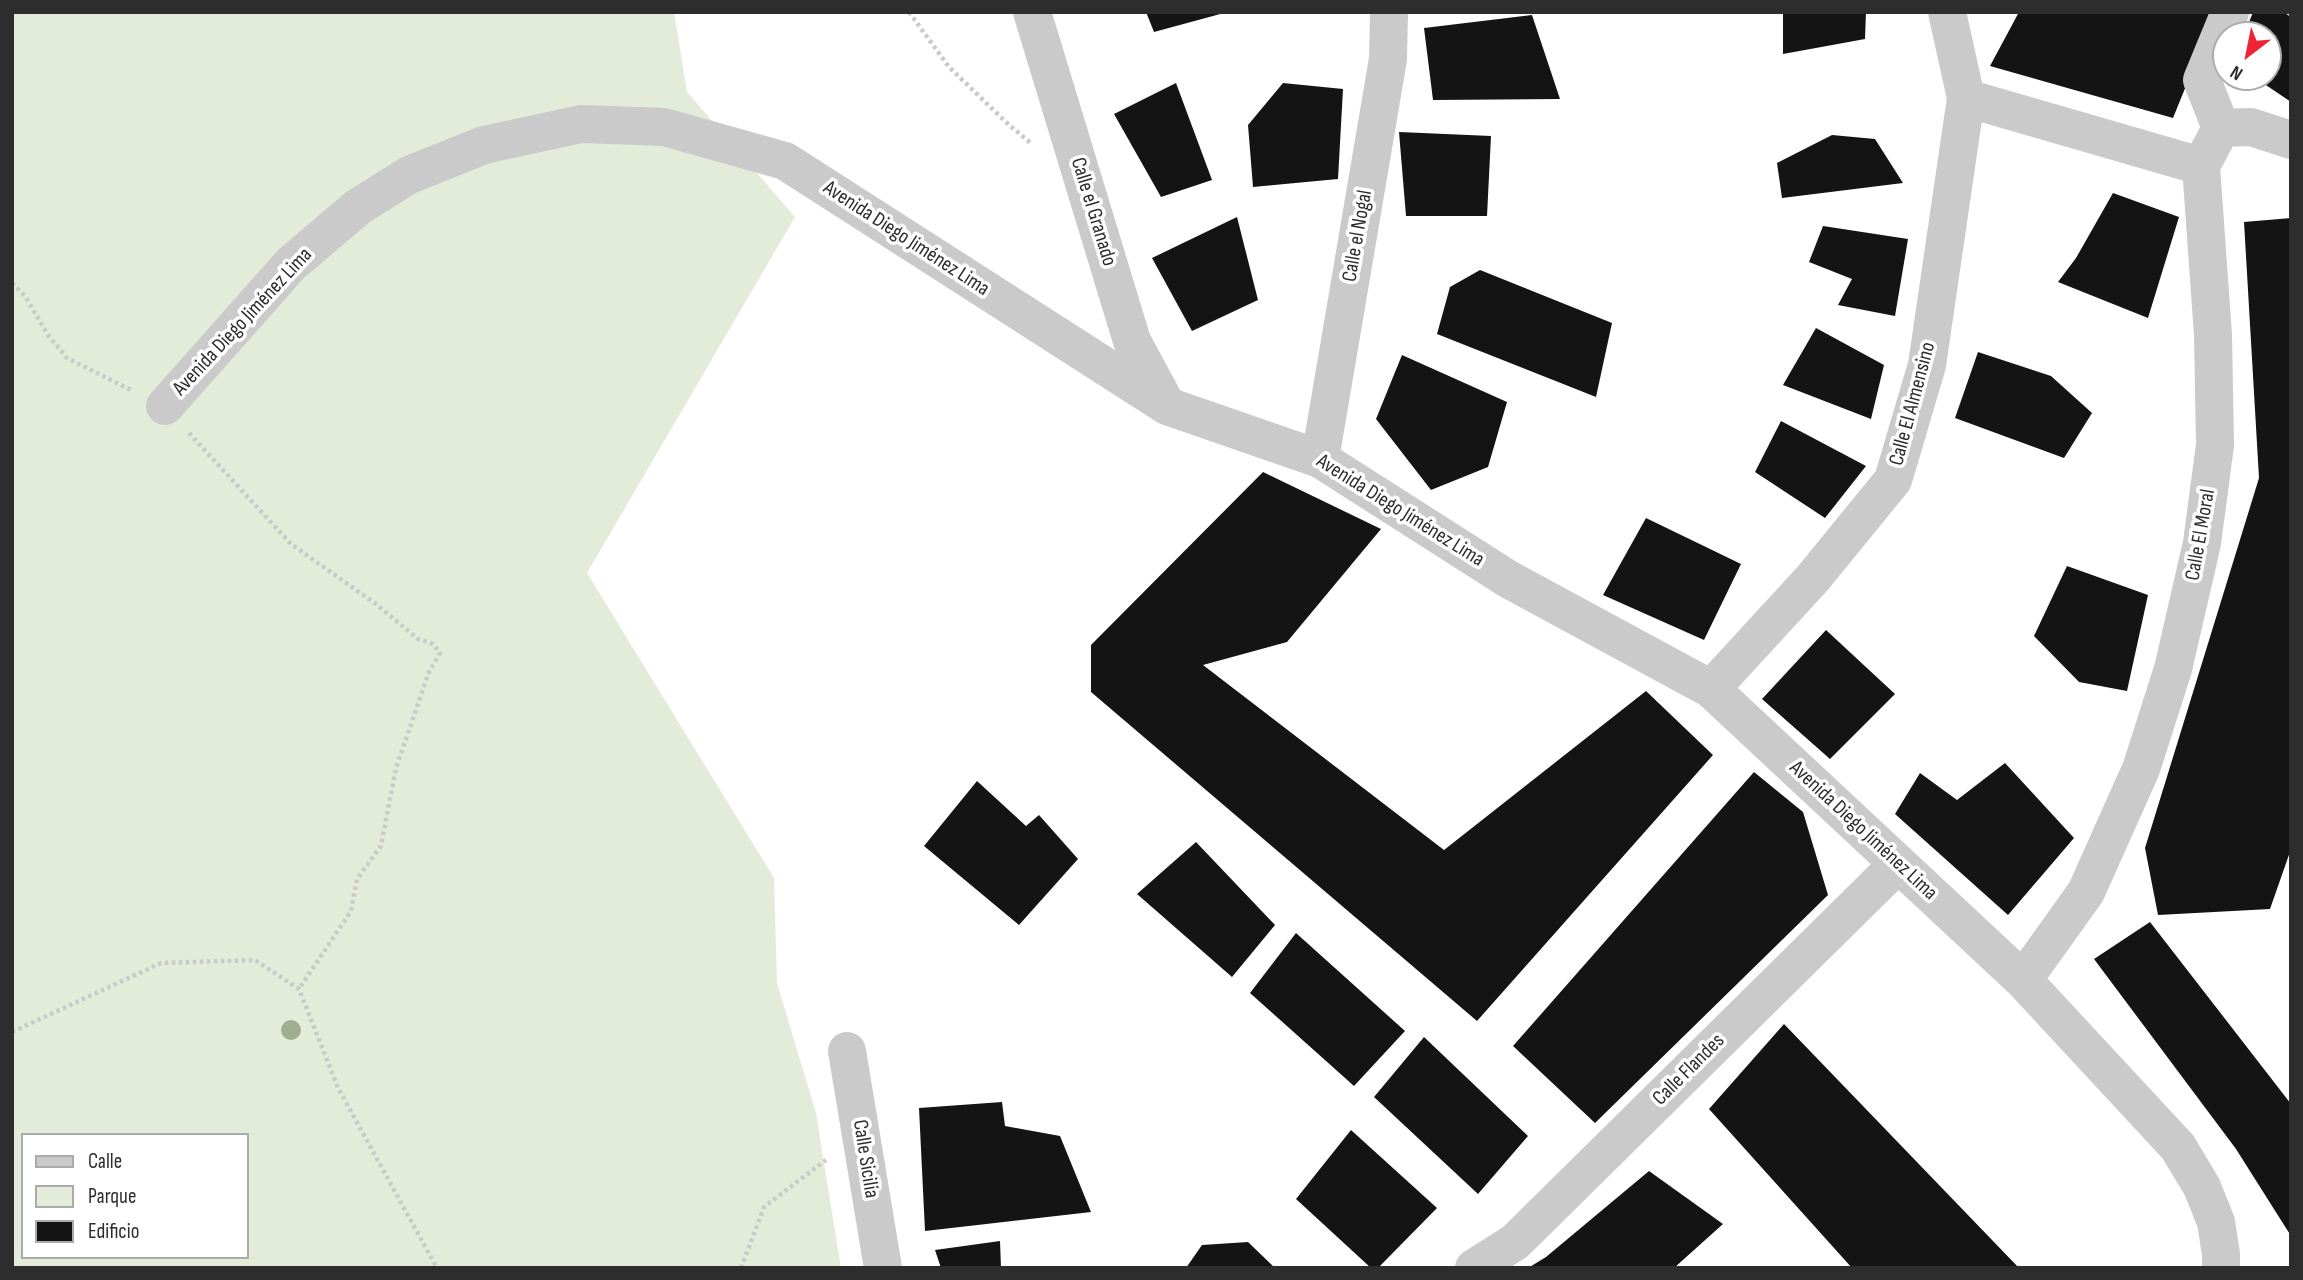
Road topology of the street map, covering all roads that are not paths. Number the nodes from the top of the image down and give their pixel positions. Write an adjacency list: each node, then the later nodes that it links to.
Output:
1 (1032, 12): 10 (street, Calle el Granado)
2 (1389, 12): 11 (street, Calle el Nogal)
3 (1947, 12): 5 (street, Calle El Almensino)
4 (2230, 12): 6 (street)
5 (1966, 98): 8 (street); 12 (street, Calle El Almensino)
6 (2221, 128): 7 (street); 8 (street)
7 (2291, 140)
8 (2201, 166): 14 (street, Calle El Moral)
9 (165, 406): 10 (street, Avenida Diego Jiménez Lima)
10 (1167, 406): 11 (street, Avenida Diego Jiménez Lima)
11 (1320, 459): 12 (street, Avenida Diego Jiménez Lima)
12 (1711, 689): 13 (street, Avenida Diego Jiménez Lima)
13 (1898, 864): 14 (street, Avenida Diego Jiménez Lima); 17 (street, Calle Flandes)
14 (2023, 980): 18 (street, Avenida Diego Jiménez Lima)
15 (847, 1051): 16 (street, Calle Sicilia)
16 (883, 1268)
17 (1474, 1268)
18 (2221, 1268)

